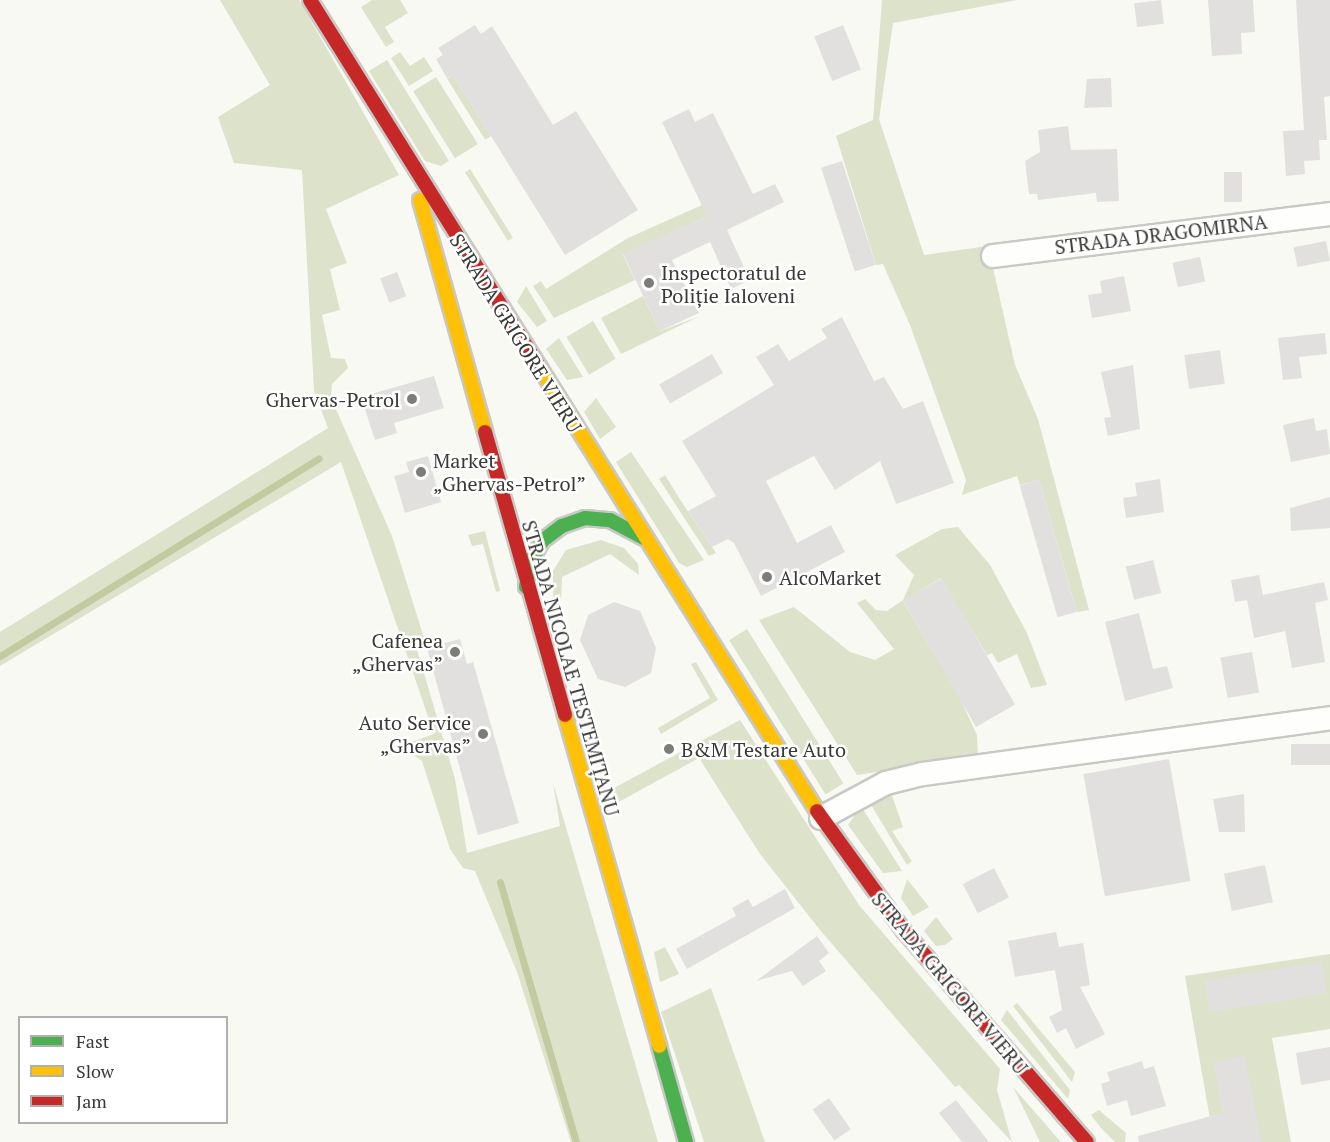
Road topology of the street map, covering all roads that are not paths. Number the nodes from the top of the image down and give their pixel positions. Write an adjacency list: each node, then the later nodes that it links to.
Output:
1 (310, 0): 2 (street, STRADA GRIGORE VIERU)
2 (412, 169): 5 (street, STRADA GRIGORE VIERU); 6 (street, STRADA NICOLAE TESTEMIȚANU)
3 (1330, 213): 4 (street, STRADA DRAGOMIRNA)
4 (993, 256)
5 (644, 538): 6 (street); 8 (street, STRADA GRIGORE VIERU)
6 (526, 586): 9 (street, STRADA NICOLAE TESTEMIȚANU)
7 (1330, 718): 8 (street)
8 (820, 818): 10 (street, STRADA GRIGORE VIERU)
9 (686, 1142)
10 (1087, 1142)

